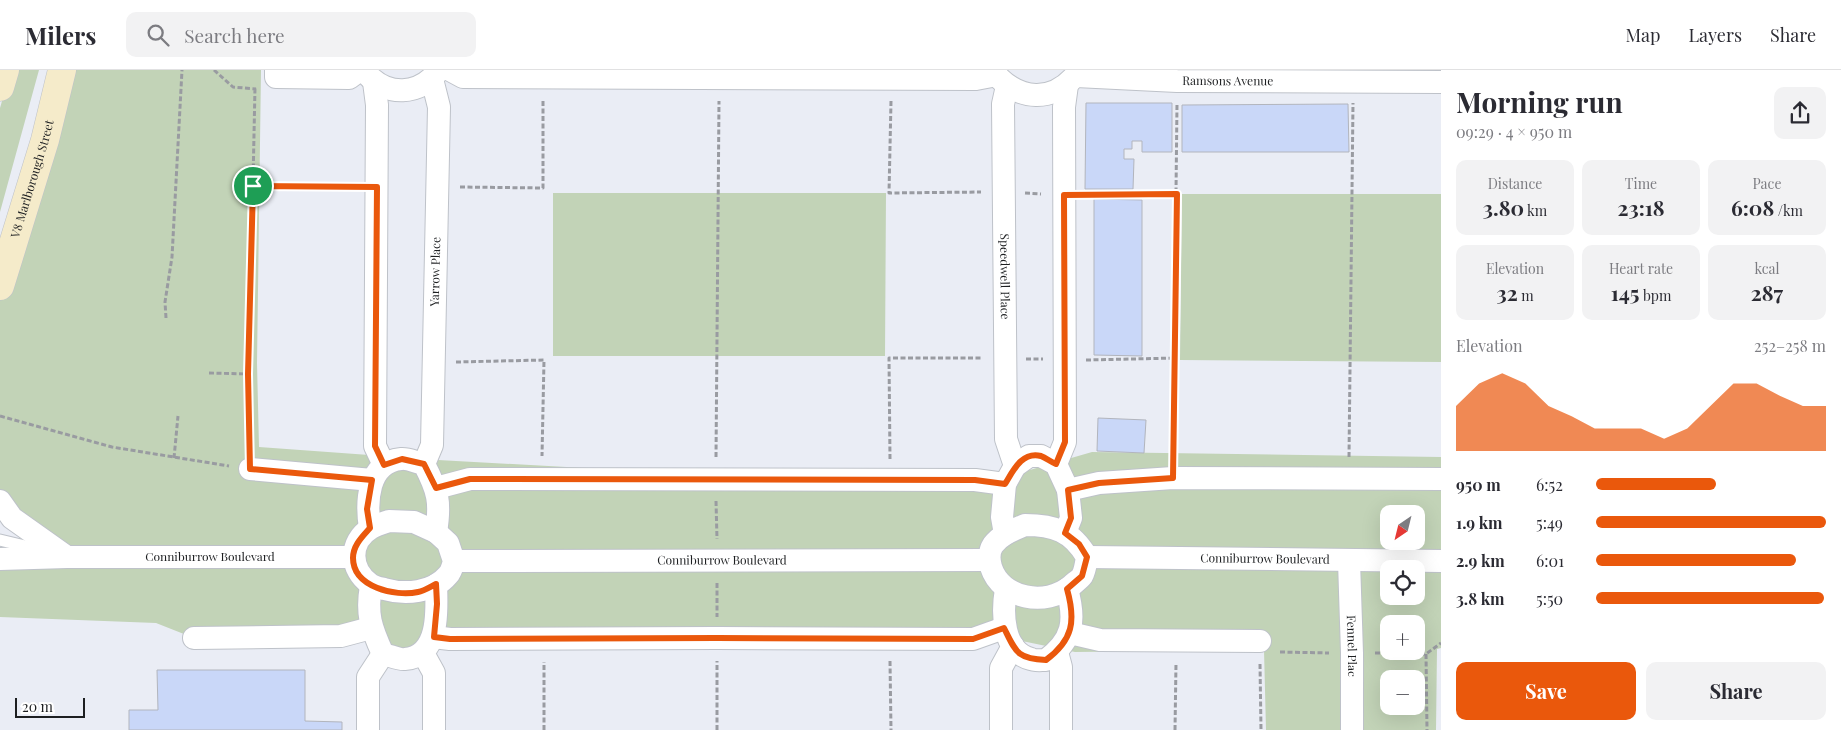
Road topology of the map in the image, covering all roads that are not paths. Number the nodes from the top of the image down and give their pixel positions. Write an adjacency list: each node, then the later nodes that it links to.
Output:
1 (5, 70): 12 (main road)
2 (62, 70): 13 (main road, V8 Marlborough Street)
3 (441, 73): 4 (street); 5 (street); 14 (street, Yarrow Place)
4 (366, 74): 8 (street); 17 (street)
5 (577, 74): 6 (street)
6 (674, 74): 7 (street)
7 (858, 74): 9 (street)
8 (269, 76)
9 (1000, 77): 10 (street); 18 (street, Speedwell Place)
10 (1074, 77): 11 (street, Ramsons Avenue); 15 (street)
11 (1441, 82)
12 (0, 87)
13 (1, 286)
14 (424, 464): 17 (street); 20 (street)
15 (1056, 464): 18 (street); 21 (street)
16 (250, 469): 17 (street)
17 (378, 472): 23 (street)
18 (1010, 475): 20 (street); 26 (street)
19 (1441, 479): 21 (street)
20 (436, 488): 24 (street)
21 (1068, 490): 25 (street)
22 (0, 501): 28 (street)
23 (370, 528): 24 (street); 29 (street)
24 (436, 532): 33 (street)
25 (1065, 533): 26 (street); 30 (street)
26 (1005, 534): 32 (street)
27 (0, 540): 28 (lane, Conniburrow Boulevard)
28 (68, 557): 29 (street, Conniburrow Boulevard); 31 (street, Conniburrow Boulevard)
29 (353, 557): 37 (street)
30 (1087, 557): 34 (street, Conniburrow Boulevard); 39 (street)
31 (0, 559)
32 (989, 560): 33 (street, Conniburrow Boulevard); 38 (street)
33 (454, 561): 36 (street)
34 (1350, 561): 35 (street, Conniburrow Boulevard); 52 (street, Fennel Plac)
35 (1441, 561)
36 (436, 584): 37 (street); 45 (street)
37 (371, 586): 40 (street)
38 (1006, 589): 39 (street); 42 (street)
39 (1067, 589): 41 (street)
40 (371, 628): 43 (street); 47 (street)
41 (1070, 634): 44 (street); 46 (street)
42 (1009, 637): 45 (street); 46 (street); 50 (street)
43 (194, 638)
44 (1260, 641)
45 (428, 645): 47 (street); 49 (street)
46 (1057, 652): 51 (street)
47 (382, 654): 48 (street)
48 (368, 730)
49 (434, 730)
50 (1001, 730)
51 (1062, 730)
52 (1352, 730)

